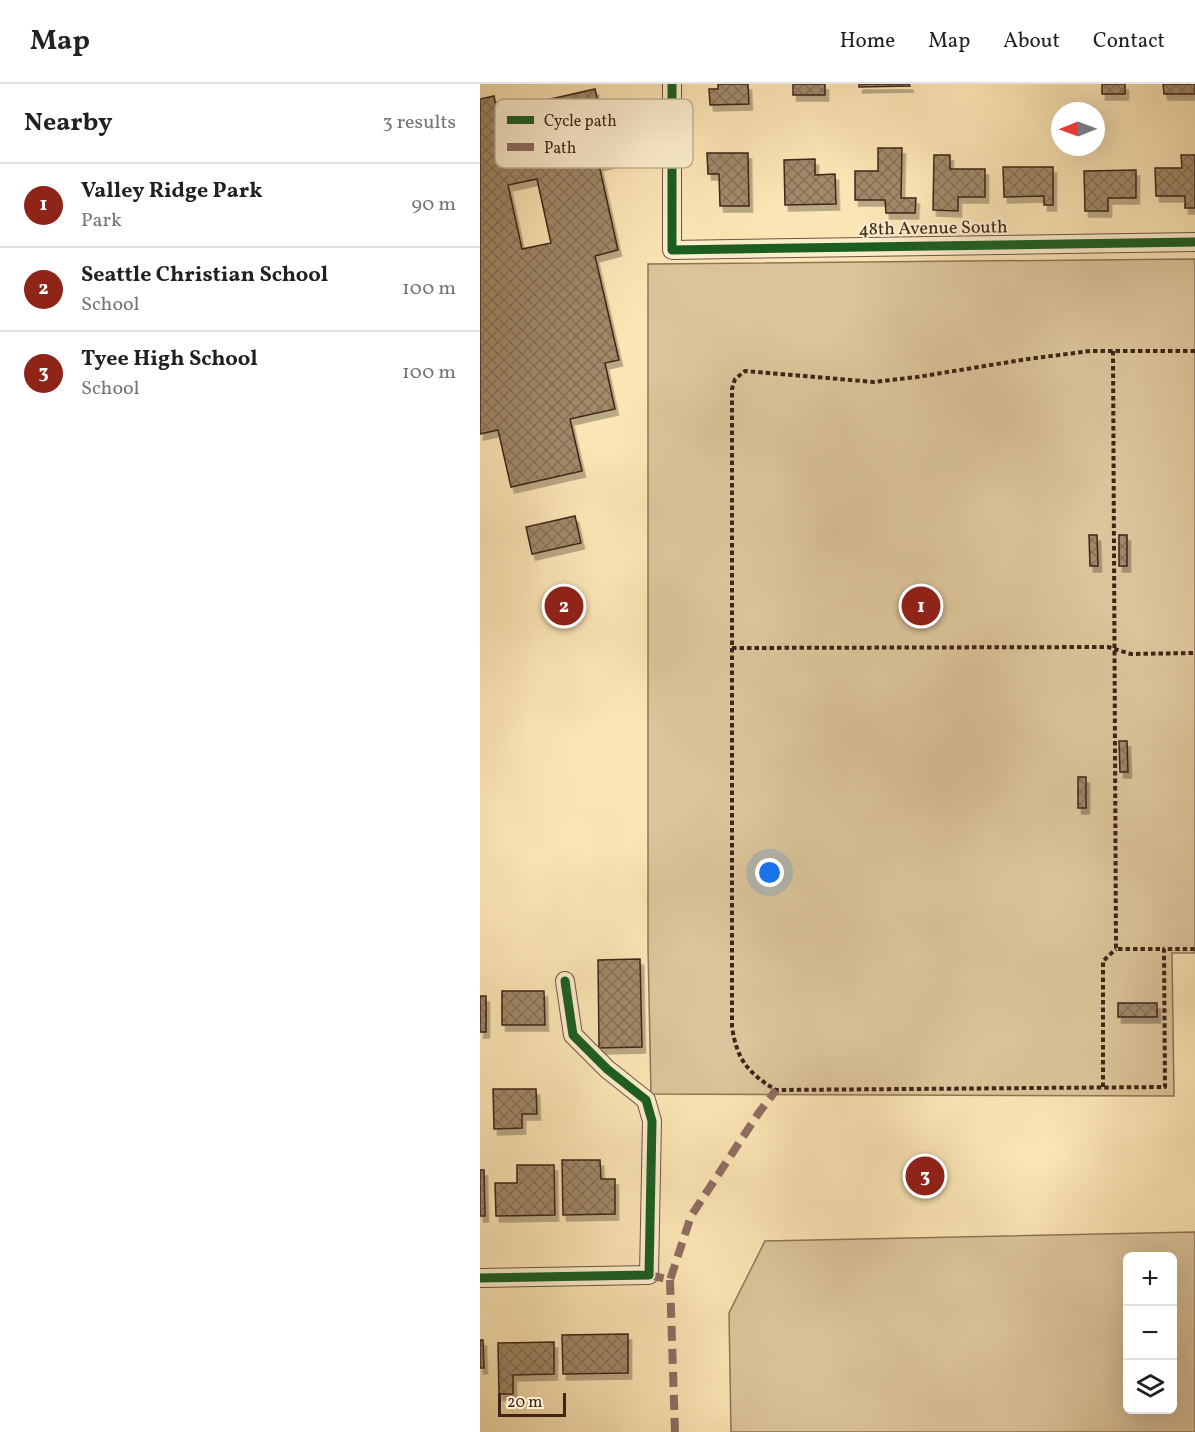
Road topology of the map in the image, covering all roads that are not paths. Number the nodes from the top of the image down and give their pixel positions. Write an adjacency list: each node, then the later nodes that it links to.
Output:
1 (672, 168): 2 (street, 48th Avenue South)
2 (1195, 242)
3 (565, 981): 4 (street)
4 (480, 1278)

